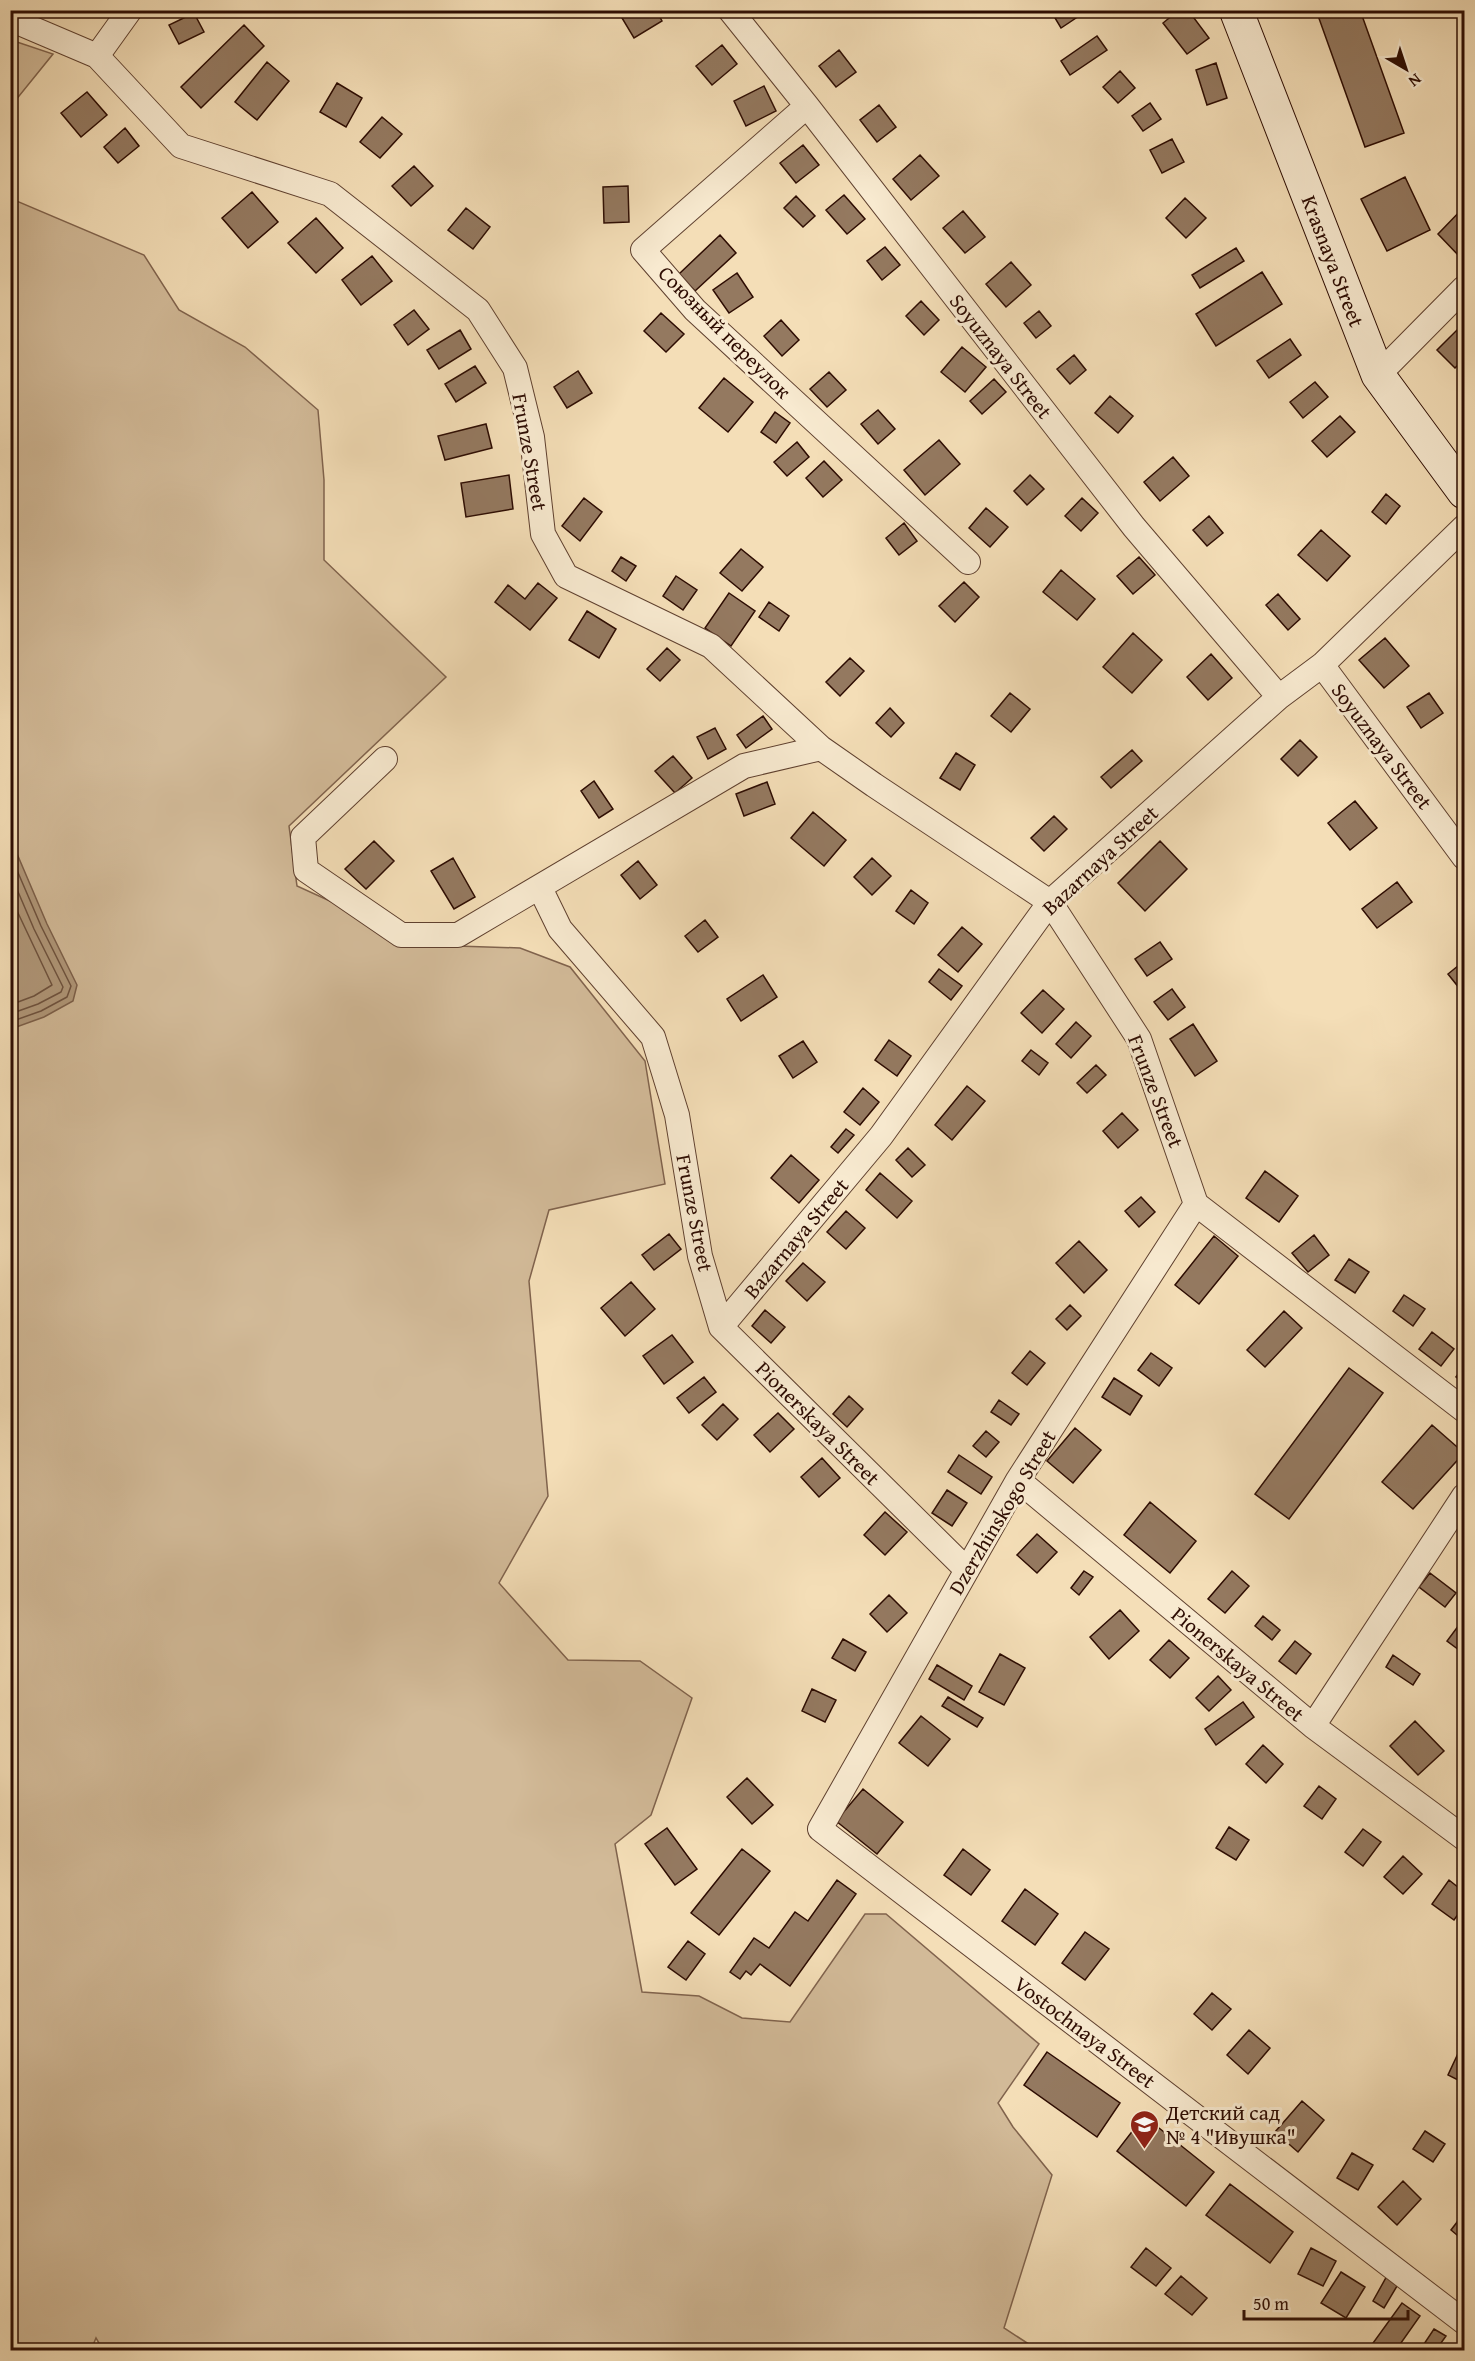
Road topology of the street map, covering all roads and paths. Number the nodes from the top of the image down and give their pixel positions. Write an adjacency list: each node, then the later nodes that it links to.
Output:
1 (130, 10): 5 (street)
2 (730, 10): 6 (street, Soyuznaya Street)
3 (1236, 10): 8 (street, Krasnaya Street)
4 (10, 19): 5 (street, Frunze Street)
5 (98, 56): 14 (street, Frunze Street)
6 (807, 106): 11 (street, Союзный переулок); 13 (street, Soyuznaya Street)
7 (1464, 288): 8 (street)
8 (1378, 375): 9 (street, Krasnaya Street)
9 (1464, 492)
10 (1464, 527): 12 (street, Bazarnaya Street)
11 (968, 562)
12 (1322, 664): 13 (street, Bazarnaya Street); 16 (street, Soyuznaya Street)
13 (1279, 697): 18 (street, Bazarnaya Street)
14 (821, 748): 17 (street); 18 (street, Frunze Street)
15 (385, 759): 17 (street)
16 (1464, 857)
17 (540, 888): 20 (street, Frunze Street)
18 (1050, 902): 19 (street, Frunze Street); 20 (street, Bazarnaya Street)
19 (1196, 1203): 21 (street); 22 (street, Dzerzhinskogo Street)
20 (722, 1327): 24 (street, Pionerskaya Street)
21 (1464, 1410)
22 (1018, 1480): 24 (street, Dzerzhinskogo Street); 25 (street, Pionerskaya Street)
23 (1464, 1496): 25 (street)
24 (967, 1570): 26 (street, Dzerzhinskogo Street)
25 (1313, 1726): 27 (street, Pionerskaya Street)
26 (820, 1829): 28 (street, Vostochnaya Street)
27 (1464, 1838)
28 (1464, 2322)

